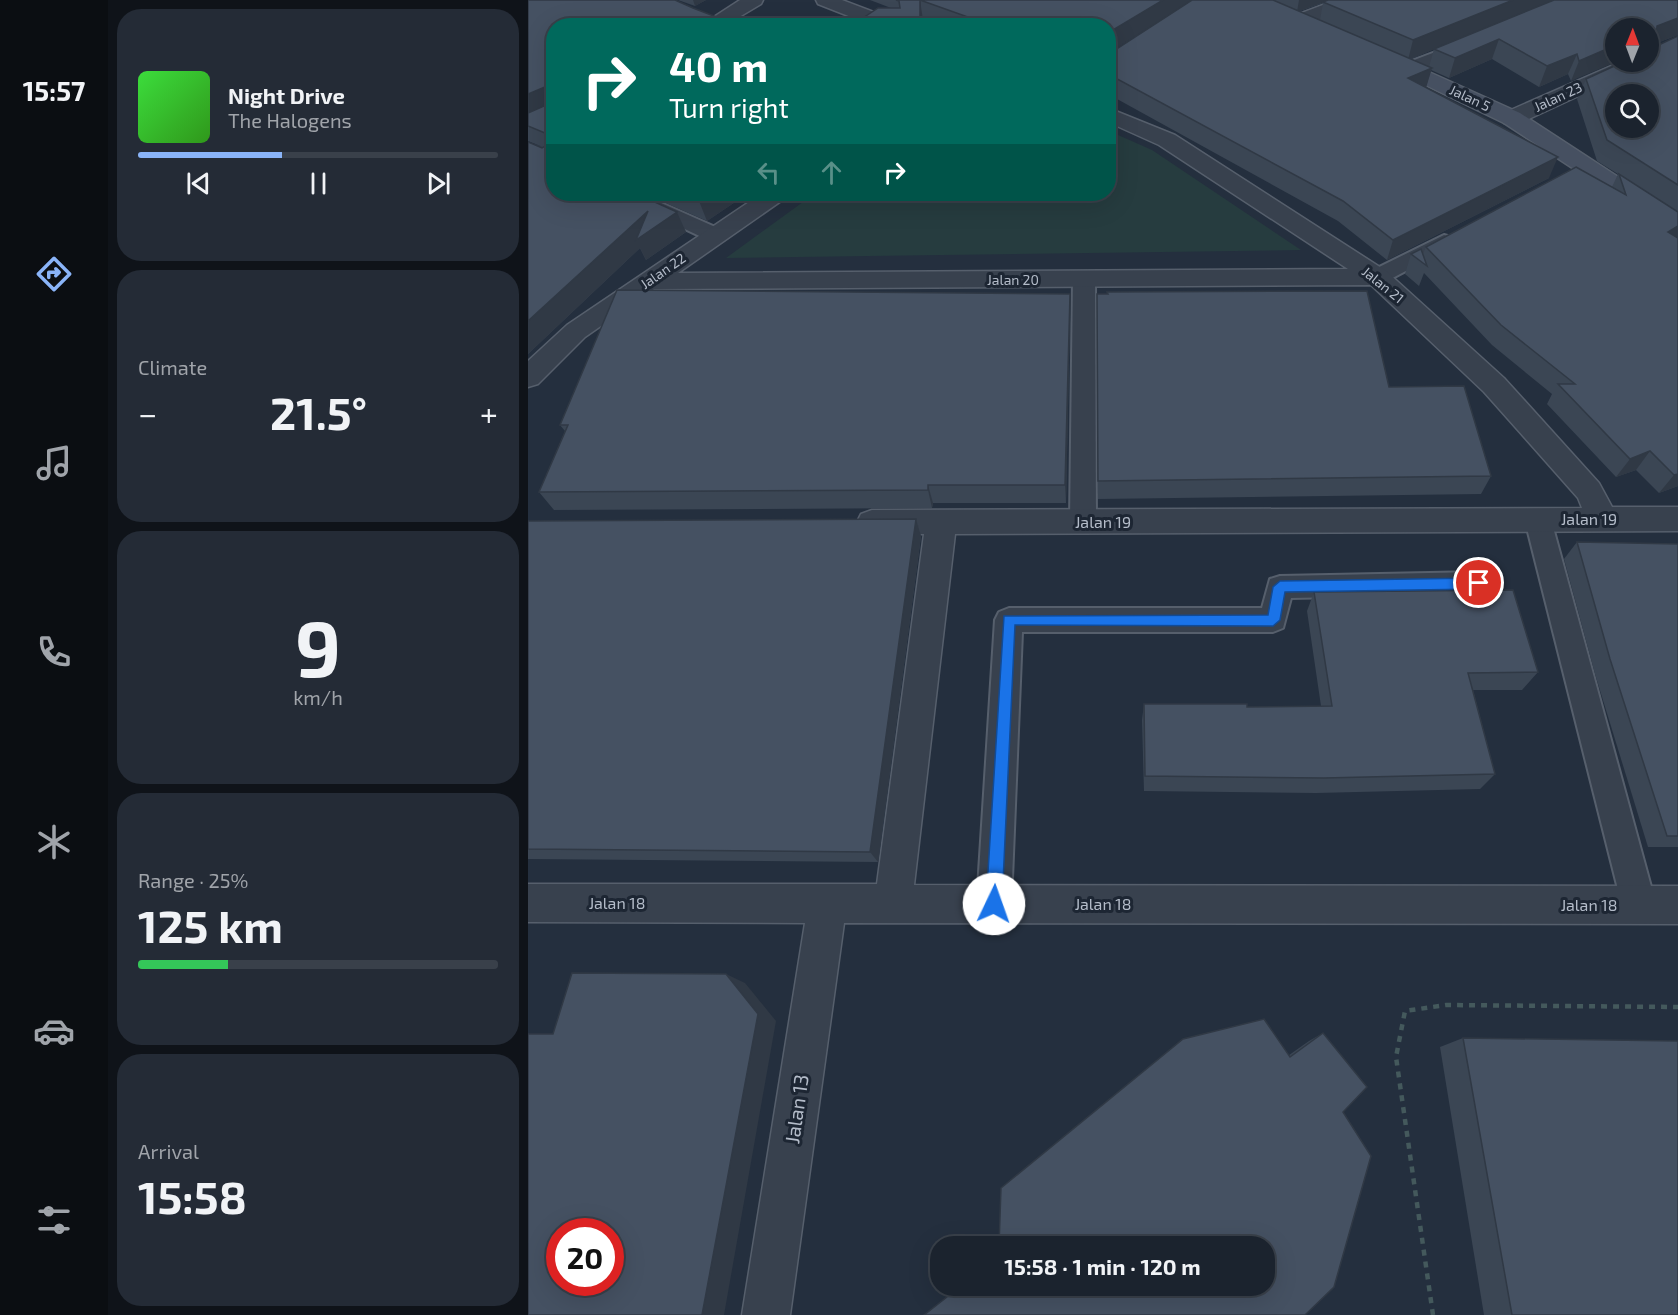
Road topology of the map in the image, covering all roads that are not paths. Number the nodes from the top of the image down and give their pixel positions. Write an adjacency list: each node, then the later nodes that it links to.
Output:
1 (754, 0): 5 (street)
2 (825, 0): 6 (street)
3 (1353, 0): 7 (street)
4 (1277, 13): 7 (street)
5 (714, 18)
6 (872, 18)
7 (1298, 21): 8 (street)
8 (1320, 31)
9 (1481, 39): 11 (lane)
10 (1375, 54): 11 (street, Jalan 5)
11 (1407, 69): 14 (street, Jalan 5)
12 (1614, 72): 14 (street, Jalan 23)
13 (1116, 118): 22 (street, Jalan 21)
14 (1512, 118): 15 (street, Jalan 5)
15 (1586, 167): 16 (lane); 19 (street, Jalan 5)
16 (1565, 178)
17 (641, 201): 21 (lane)
18 (766, 201): 21 (street, Jalan 22)
19 (1678, 227)
20 (1461, 234): 22 (lane)
21 (715, 236): 24 (street, Jalan 22)
22 (1377, 278): 23 (street, Jalan 20); 27 (street, Jalan 21)
23 (1084, 279): 24 (street, Jalan 20); 31 (lane)
24 (648, 281): 25 (street, Jalan 22)
25 (528, 377)
26 (1538, 519): 27 (street, Jalan 19); 31 (street, Jalan 19); 37 (lane)
27 (1603, 519): 28 (street, Jalan 19)
28 (1678, 519)
29 (847, 522): 30 (street, Jalan 19)
30 (940, 522): 31 (street, Jalan 19); 35 (street)
31 (1083, 522)
32 (1479, 583): 36 (lane)
33 (528, 903): 34 (street, Jalan 18)
34 (827, 904): 35 (street, Jalan 18); 39 (street, Jalan 13)
35 (893, 904): 36 (street, Jalan 18)
36 (994, 904): 37 (street, Jalan 18)
37 (1639, 905): 38 (street, Jalan 18)
38 (1678, 905)
39 (766, 1315)

